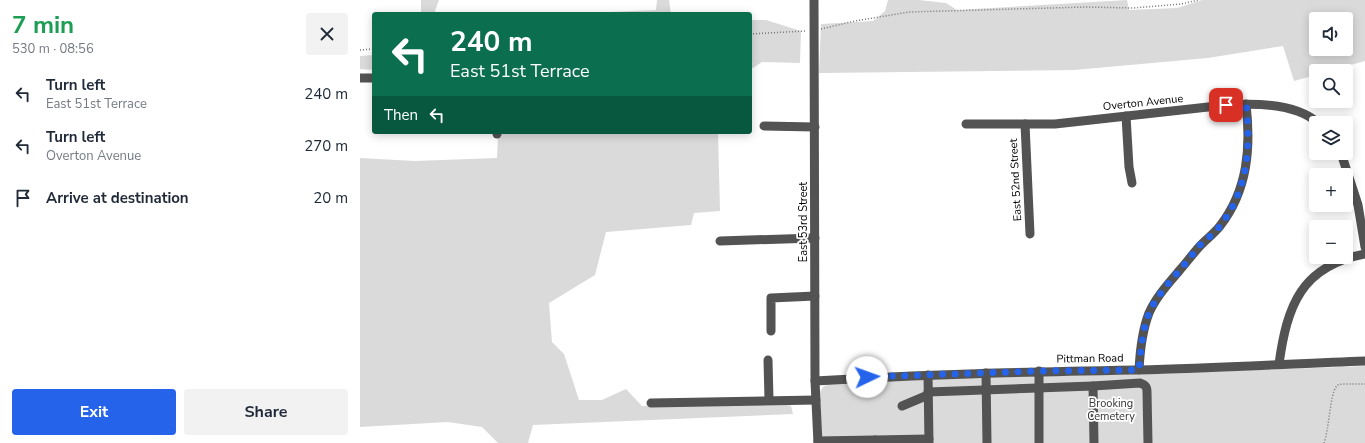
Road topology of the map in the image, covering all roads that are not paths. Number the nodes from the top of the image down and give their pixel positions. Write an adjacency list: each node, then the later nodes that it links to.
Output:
1 (814, 0): 10 (street, East 53rd Street)
2 (360, 78): 3 (street)
3 (372, 78)
4 (1246, 104): 5 (street, Overton Avenue); 6 (street, Overton Avenue); 23 (street)
5 (1126, 116): 8 (street, Overton Avenue); 12 (street)
6 (1309, 118)
7 (966, 124): 8 (street, Overton Avenue)
8 (1025, 124): 13 (street, East 52nd Street)
9 (764, 126): 10 (street)
10 (815, 127): 14 (street, East 53rd Street)
11 (1343, 160): 16 (street)
12 (1132, 183)
13 (1030, 234)
14 (815, 238): 15 (street); 18 (street, East 53rd Street)
15 (720, 241)
16 (1365, 247)
17 (1365, 254): 22 (street)
18 (815, 296): 19 (street); 27 (street, East 53rd Street)
19 (771, 331)
20 (768, 360): 32 (street)
21 (1365, 361): 22 (street, Pittman Road)
22 (1279, 364): 23 (street, Pittman Road)
23 (1139, 370): 24 (street, Pittman Road)
24 (1039, 371): 25 (street, Pittman Road); 29 (street)
25 (986, 373): 26 (street, Pittman Road); 30 (street)
26 (928, 375): 27 (street, Pittman Road); 31 (street)
27 (815, 380): 33 (street, East 53rd Street)
28 (1093, 386): 29 (street); 41 (street); 42 (street)
29 (1039, 389): 30 (street); 40 (street)
30 (986, 390): 31 (street); 39 (street)
31 (928, 394): 35 (street); 37 (street)
32 (769, 400): 33 (street); 34 (street)
33 (816, 400): 38 (street, East 53rd Street)
34 (651, 402)
35 (902, 406)
36 (875, 441): 37 (street); 38 (street)
37 (929, 441)
38 (818, 442)
39 (987, 443)
40 (1039, 443)
41 (1094, 443)
42 (1148, 443)

